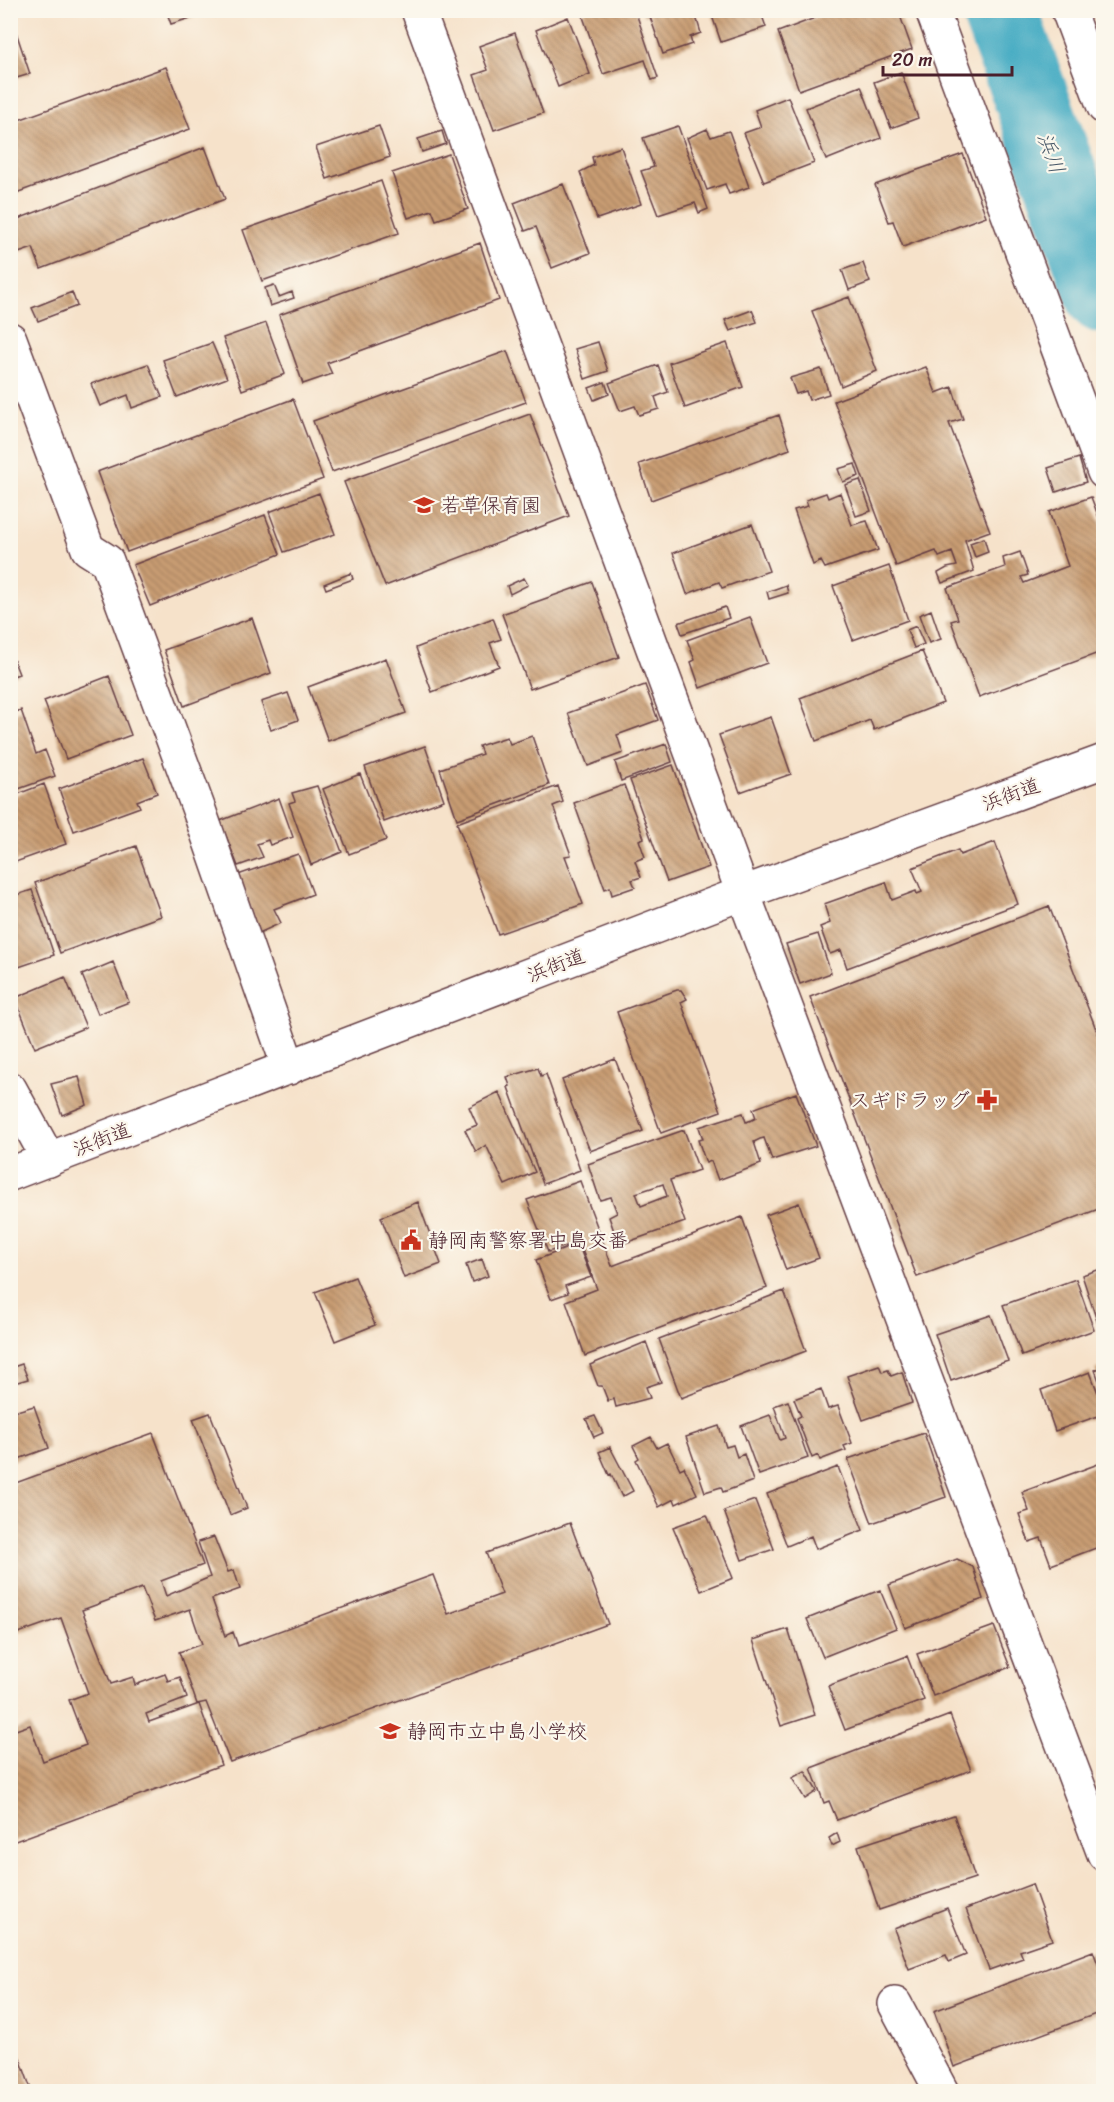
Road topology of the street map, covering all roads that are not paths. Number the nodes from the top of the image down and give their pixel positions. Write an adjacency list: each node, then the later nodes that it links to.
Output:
1 (418, 10): 8 (street)
2 (932, 10): 6 (street)
3 (1068, 10): 4 (street)
4 (1104, 107)
5 (10, 339): 9 (street)
6 (1104, 472)
7 (1104, 761): 8 (street, 浜街道)
8 (742, 893): 9 (street, 浜街道); 13 (street)
9 (289, 1068): 11 (street, 浜街道)
10 (10, 1089): 11 (street)
11 (49, 1160): 12 (street, 浜街道)
12 (10, 1174)
13 (1104, 1854)
14 (895, 2004): 15 (street)
15 (942, 2091)

